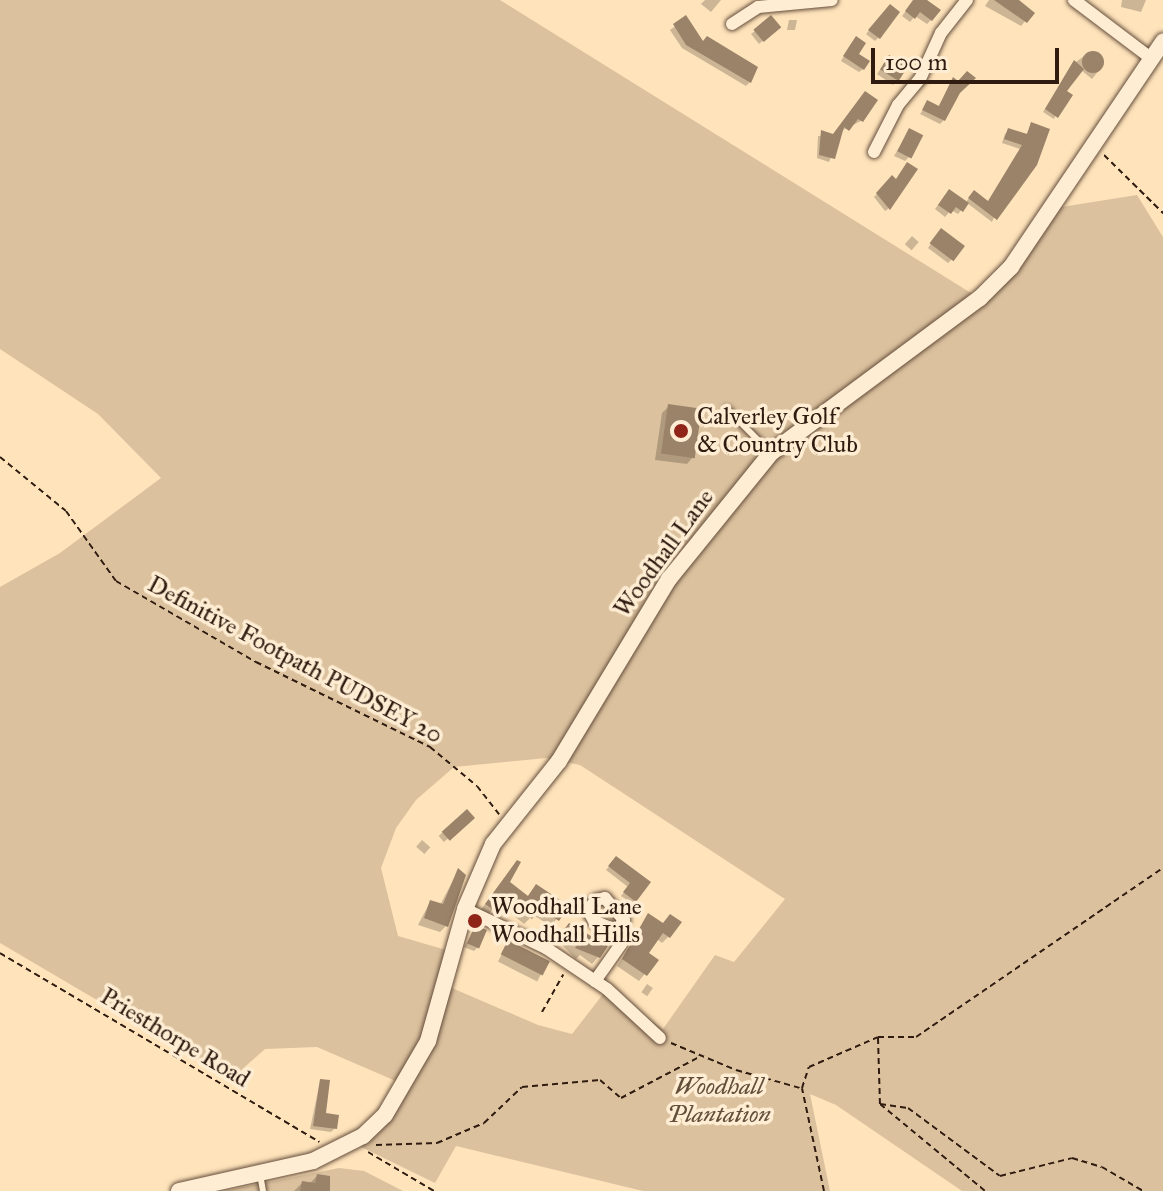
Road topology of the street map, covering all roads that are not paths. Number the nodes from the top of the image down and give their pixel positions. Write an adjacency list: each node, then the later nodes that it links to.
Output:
1 (832, 0): 4 (street)
2 (967, 0): 7 (street)
3 (1074, 0): 6 (street)
4 (732, 24)
5 (1163, 42): 6 (street, Woodhall Lane)
6 (1152, 59): 9 (street, Woodhall Lane)
7 (874, 152)
8 (727, 409): 9 (lane)
9 (771, 453): 10 (street, Woodhall Lane)
10 (465, 909): 12 (street); 14 (street, Woodhall Lane)
11 (617, 931): 12 (street)
12 (595, 981): 13 (street)
13 (660, 1038)
14 (260, 1174): 15 (street, Woodhall Lane); 16 (lane)
15 (179, 1191)
16 (263, 1191)

